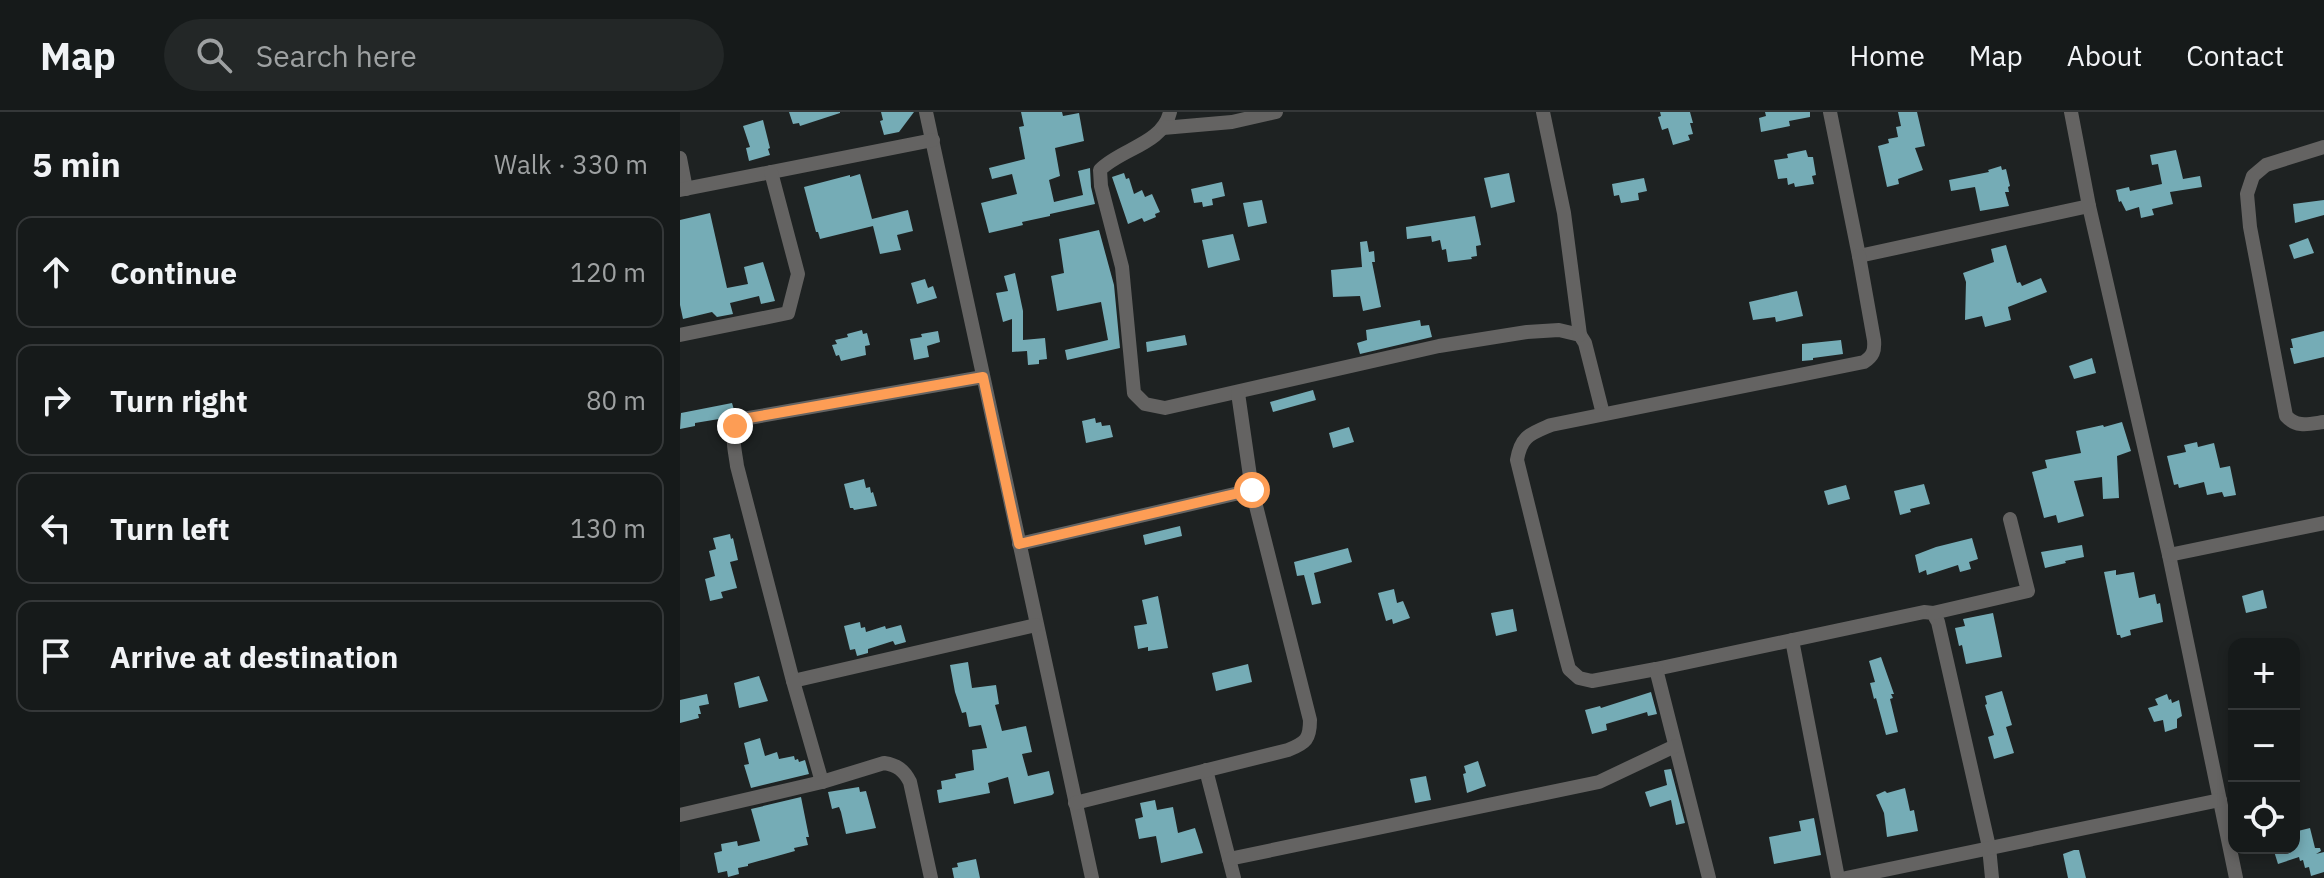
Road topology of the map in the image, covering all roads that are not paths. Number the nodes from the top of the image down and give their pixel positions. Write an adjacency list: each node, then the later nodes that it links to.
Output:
1 (926, 112): 8 (street)
2 (1170, 112): 7 (street)
3 (1276, 112): 7 (street)
4 (1543, 112): 16 (street)
5 (1830, 112): 14 (street)
6 (2071, 112): 13 (street)
7 (1163, 128): 18 (street)
8 (933, 140): 11 (street); 17 (street)
9 (2324, 147): 20 (street)
10 (680, 158): 12 (street)
11 (771, 172): 12 (street); 15 (street)
12 (683, 189)
13 (2089, 206): 14 (street); 25 (street)
14 (1859, 256): 19 (street)
15 (680, 335)
16 (1580, 335): 18 (street); 19 (street)
17 (983, 377): 24 (street); 30 (street)
18 (1238, 393): 21 (street)
19 (1603, 414): 29 (street)
20 (2324, 422)
21 (1252, 490): 24 (street); 32 (street)
22 (2010, 519): 26 (street)
23 (2324, 523): 25 (street)
24 (1019, 544): 27 (street)
25 (2169, 555): 34 (street)
26 (1933, 613): 28 (street); 37 (street)
27 (1036, 625): 30 (street); 35 (street)
28 (1792, 640): 29 (street); 43 (street)
29 (1656, 669): 31 (street)
30 (793, 681): 33 (street)
31 (1675, 746): 38 (street); 42 (street)
32 (1206, 770): 35 (street); 38 (street)
33 (822, 782): 36 (street); 39 (street)
34 (2220, 800): 37 (street); 46 (street)
35 (1075, 803): 40 (street)
36 (680, 815)
37 (1989, 847): 44 (street); 45 (street)
38 (1229, 859): 41 (street)
39 (931, 878)
40 (1092, 878)
41 (1234, 878)
42 (1709, 878)
43 (1838, 878)
44 (1846, 878)
45 (1992, 878)
46 (2236, 878)

